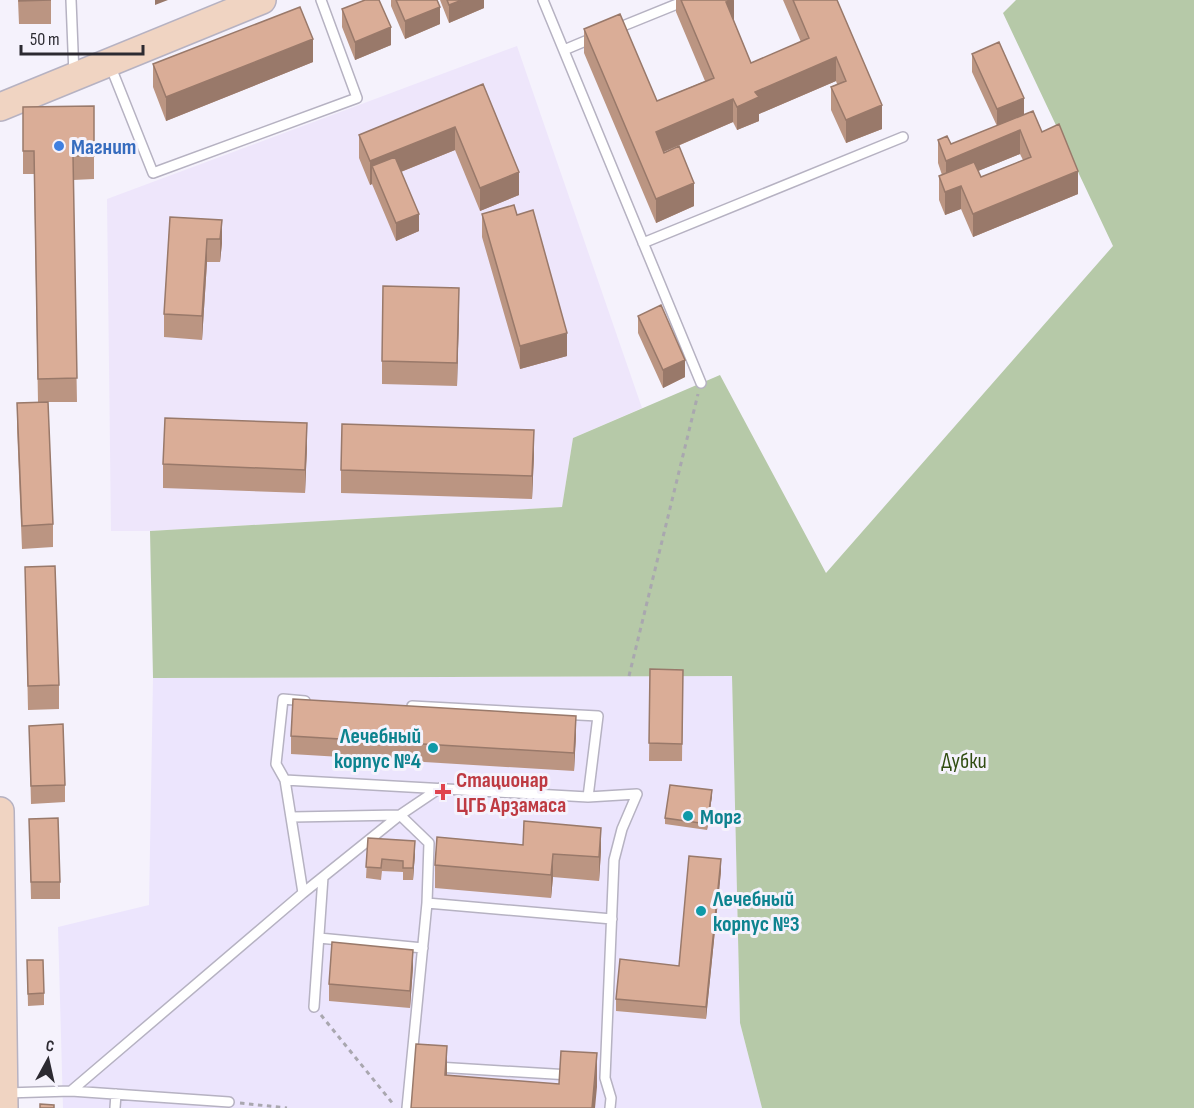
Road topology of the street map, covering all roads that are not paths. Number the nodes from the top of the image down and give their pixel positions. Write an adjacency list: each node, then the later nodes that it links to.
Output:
1 (71, 0): 8 (lane)
2 (262, 0): 7 (street)
3 (321, 0): 7 (lane)
4 (543, 0): 6 (lane)
5 (687, 0): 6 (lane)
6 (564, 50): 11 (lane)
7 (109, 62): 8 (street)
8 (74, 77): 9 (street)
9 (0, 107)
10 (903, 137): 11 (lane)
11 (644, 243): 12 (lane)
12 (701, 383)
13 (318, 701): 15 (lane)
14 (400, 706): 17 (lane)
15 (285, 780): 16 (lane); 20 (lane)
16 (440, 788): 17 (lane); 19 (lane)
17 (588, 797): 24 (lane)
18 (0, 811): 34 (street)
19 (400, 815): 20 (lane); 21 (lane); 23 (lane)
20 (292, 817): 22 (lane)
21 (323, 877): 22 (lane); 25 (lane)
22 (303, 892): 32 (lane)
23 (427, 903): 24 (lane); 26 (lane)
24 (612, 919): 31 (lane)
25 (319, 938): 26 (lane); 27 (lane)
26 (423, 948): 28 (lane)
27 (314, 1007)
28 (411, 1066): 29 (lane); 37 (lane)
29 (583, 1076)
30 (594, 1077): 31 (lane)
31 (606, 1078): 38 (lane)
32 (71, 1091): 33 (lane); 34 (lane)
33 (116, 1094): 35 (lane); 36 (lane)
34 (4, 1101)
35 (229, 1102)
36 (115, 1108)
37 (407, 1108)
38 (610, 1108)

